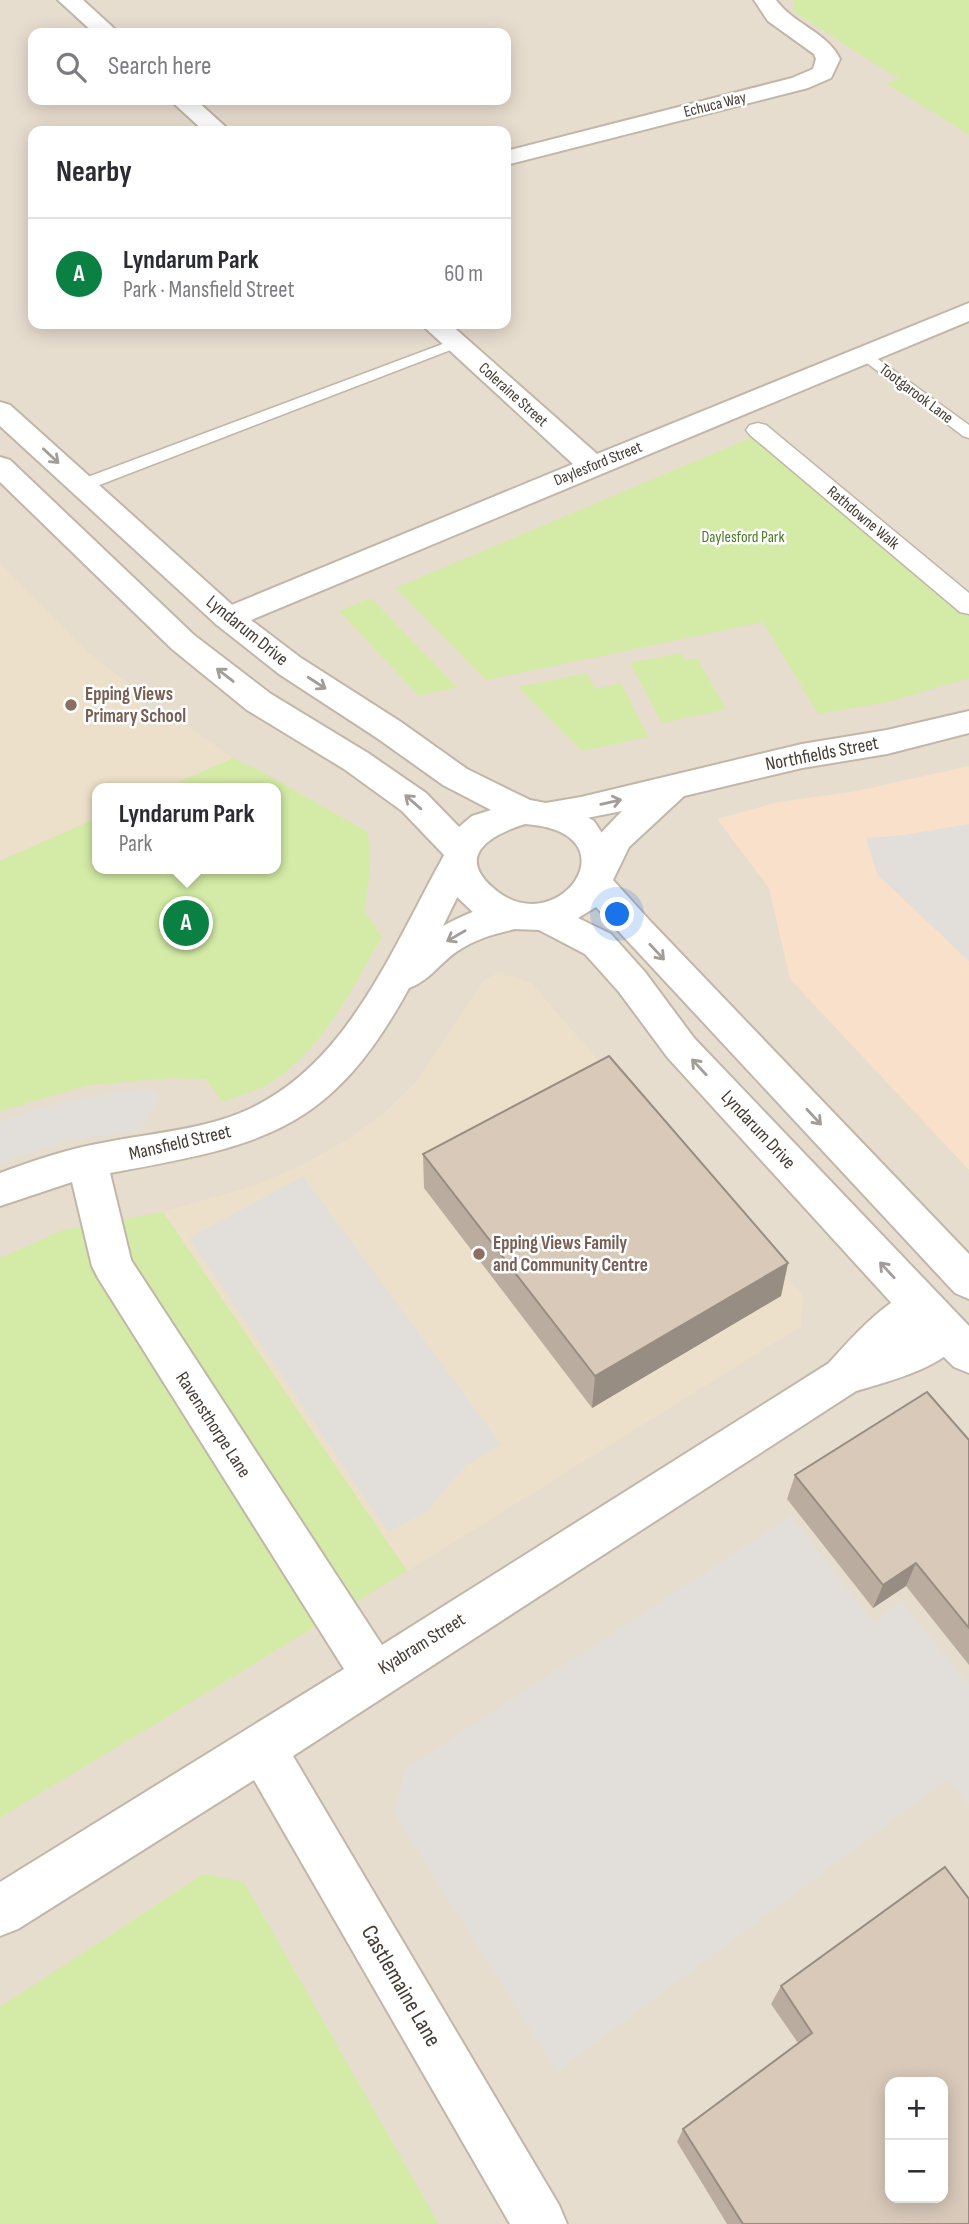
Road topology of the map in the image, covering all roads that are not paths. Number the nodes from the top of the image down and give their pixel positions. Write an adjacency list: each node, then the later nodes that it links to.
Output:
1 (765, 0): 7 (street, Echuca Way)
2 (102, 3): 3 (street)
3 (74, 5): 4 (street)
4 (101, 28)
5 (188, 105): 6 (street)
6 (212, 126)
7 (511, 157)
8 (969, 311): 11 (street, Daylesford Street)
9 (440, 329): 10 (street, Coleraine Street)
10 (456, 343): 16 (street, Coleraine Street); 17 (lane)
11 (864, 354): 14 (lane, Tootgarook Lane); 16 (street, Daylesford Street)
12 (0, 411): 17 (street, Lyndarum Drive, one-way to 17)
13 (758, 430): 18 (street, Rathdowne Walk)
14 (969, 433)
15 (0, 466): 23 (street, one-way to 15)
16 (593, 466): 19 (street, Daylesford Street)
17 (83, 485): 19 (street, Lyndarum Drive)
18 (969, 606)
19 (228, 618): 22 (street, Lyndarum Drive, one-way to 22)
20 (969, 722): 21 (street, Northfields Street)
21 (675, 788): 22 (street, Northfields Street, one-way to 21); 24 (street, Northfields Street)
22 (535, 813): 23 (street); 24 (street)
23 (460, 855): 25 (street); 26 (street, Mansfield Street)
24 (598, 878): 25 (street); 29 (street, one-way to 29)
25 (531, 915): 26 (street, Mansfield Street, one-way to 26); 30 (street, Lyndarum Drive, one-way to 25)
26 (389, 992): 27 (street, Mansfield Street)
27 (88, 1161): 28 (street, Mansfield Street); 31 (street, Ravensthorpe Lane)
28 (0, 1190)
29 (967, 1279): 30 (street, Kyabram Street)
30 (951, 1327): 31 (street, Kyabram Street)
31 (374, 1675): 32 (street, Kyabram Street)
32 (262, 1748): 33 (street, Kyabram Street); 34 (street, Castlemaine Lane)
33 (0, 1911)
34 (540, 2224)

